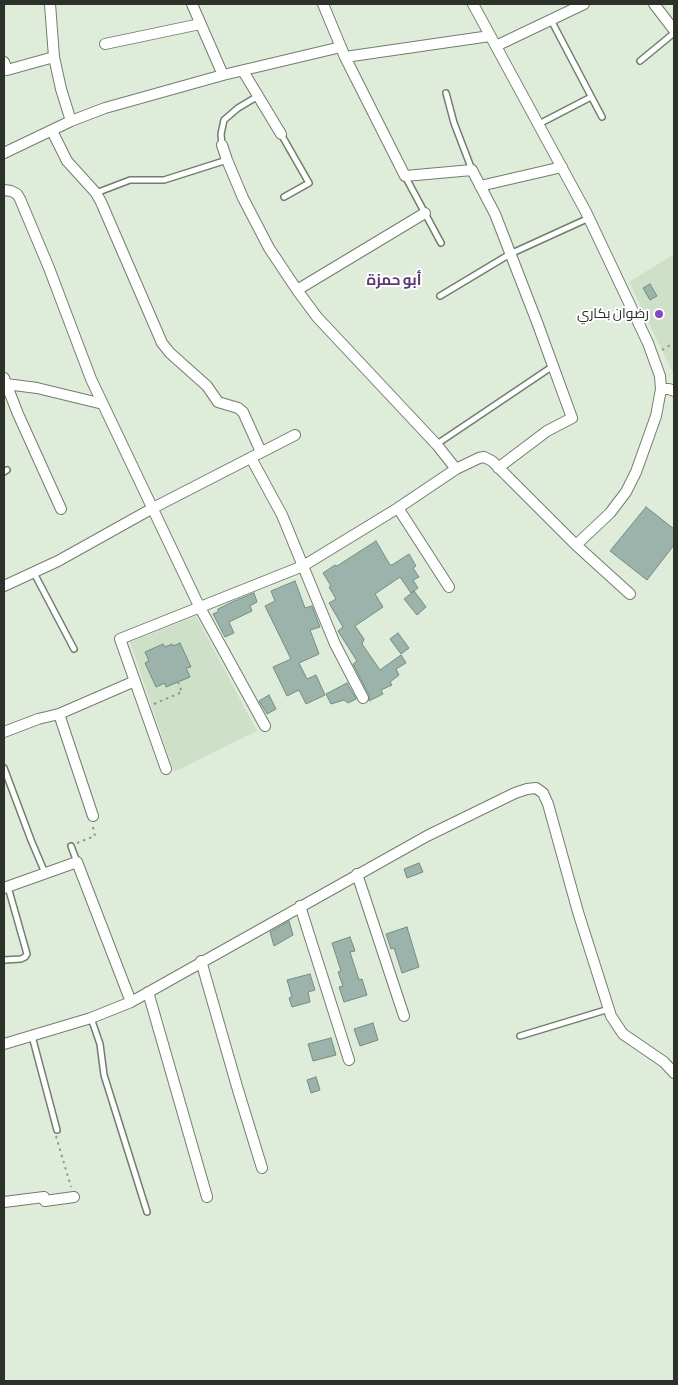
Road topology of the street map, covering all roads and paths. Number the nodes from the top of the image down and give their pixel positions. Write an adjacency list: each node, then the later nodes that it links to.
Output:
1 (50, 4): 14 (street)
2 (192, 4): 8 (street)
3 (323, 4): 13 (street)
4 (473, 4): 10 (street)
5 (584, 4): 7 (street)
6 (654, 4): 9 (street)
7 (551, 20): 12 (street); 21 (lane)
8 (200, 24): 11 (street); 18 (street)
9 (674, 32): 15 (lane)
10 (490, 36): 12 (street); 13 (street)
11 (105, 44)
12 (496, 46): 24 (street)
13 (343, 52): 17 (street); 32 (street)
14 (54, 57): 16 (street); 23 (street)
15 (640, 60)
16 (4, 62)
17 (243, 71): 18 (street); 20 (street)
18 (223, 75): 23 (street)
19 (446, 93): 31 (lane)
20 (259, 96): 26 (street); 27 (lane)
21 (591, 97): 22 (lane); 24 (lane)
22 (602, 117)
23 (72, 121): 25 (street)
24 (539, 124): 30 (street)
25 (52, 131): 28 (street); 35 (street)
26 (281, 134): 36 (lane)
27 (222, 145): 29 (street)
28 (4, 152)
29 (227, 160): 35 (lane); 41 (street)
30 (562, 167): 33 (street); 38 (street)
31 (472, 170): 32 (street); 33 (street)
32 (405, 176): 37 (lane)
33 (480, 186): 40 (street)
34 (4, 190): 49 (street)
35 (96, 193): 52 (street)
36 (284, 197)
37 (425, 213): 39 (lane); 41 (street)
38 (589, 218): 40 (lane); 44 (street)
39 (441, 243)
40 (510, 254): 42 (lane); 45 (street)
41 (297, 290): 51 (street)
42 (440, 296)
43 (674, 343): 44 (path)
44 (653, 354): 47 (street)
45 (553, 366): 51 (lane); 54 (street)
46 (5, 381): 49 (street); 58 (street)
47 (661, 389): 48 (street); 59 (street)
48 (674, 391)
49 (103, 404): 56 (street)
50 (295, 435): 52 (street)
51 (436, 445): 55 (street)
52 (261, 452): 53 (street)
53 (251, 458): 56 (street); 60 (street)
54 (498, 468): 55 (street); 59 (street)
55 (456, 469): 57 (street)
56 (153, 508): 61 (street); 65 (street)
57 (398, 508): 60 (street); 63 (street)
58 (61, 509)
59 (576, 545): 64 (street)
60 (304, 566): 65 (street); 69 (street)
61 (34, 573): 62 (street); 66 (lane)
62 (4, 586)
63 (450, 586)
64 (630, 594)
65 (199, 606): 67 (street); 72 (street)
66 (74, 649)
67 (135, 681): 70 (street); 71 (street)
68 (178, 682): 70 (path)
69 (363, 698)
70 (145, 708): 75 (street)
71 (59, 714): 73 (street); 76 (street)
72 (265, 726)
73 (4, 732)
74 (4, 768): 79 (lane)
75 (166, 769)
76 (93, 816): 77 (path)
77 (71, 846): 78 (lane)
78 (77, 862): 79 (street); 86 (street)
79 (45, 874): 81 (street)
80 (357, 874): 82 (street); 87 (street); 88 (street)
81 (6, 887): 83 (lane)
82 (300, 906): 84 (street); 93 (street)
83 (4, 960)
84 (201, 961): 85 (street); 96 (street)
85 (148, 992): 86 (street); 98 (street)
86 (130, 1002): 89 (street)
87 (609, 1009): 91 (lane); 94 (street)
88 (404, 1016)
89 (90, 1018): 90 (street); 100 (lane)
90 (32, 1036): 92 (street); 95 (lane)
91 (520, 1036)
92 (4, 1044)
93 (348, 1060)
94 (674, 1073)
95 (57, 1130): 97 (path)
96 (262, 1168)
97 (74, 1197): 99 (street)
98 (207, 1197)
99 (4, 1202)
100 (147, 1212)

